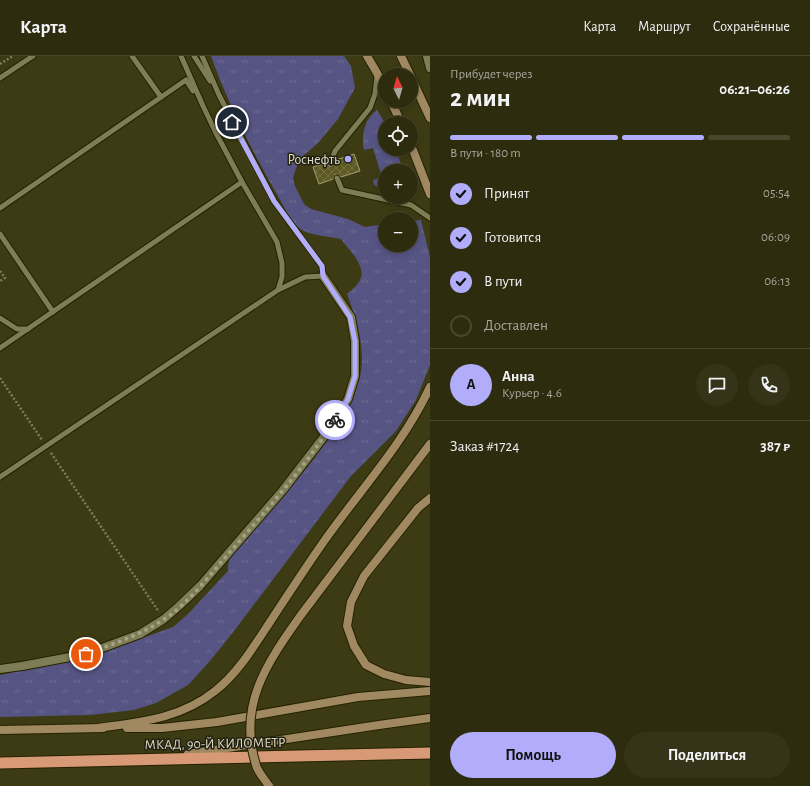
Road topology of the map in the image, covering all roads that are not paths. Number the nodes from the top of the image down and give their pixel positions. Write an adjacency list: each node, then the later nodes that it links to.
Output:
1 (33, 56): 12 (lane)
2 (132, 56): 15 (lane)
3 (181, 56): 16 (lane)
4 (194, 56): 14 (lane)
5 (202, 56): 14 (lane)
6 (367, 56): 11 (main road)
7 (401, 56): 9 (main road)
8 (427, 56): 10 (street)
9 (407, 68)
10 (430, 68)
11 (377, 73): 19 (lane)
12 (0, 78)
13 (418, 91): 17 (main road)
14 (218, 95): 26 (lane)
15 (161, 97): 16 (lane); 23 (lane)
16 (203, 106): 21 (lane)
17 (430, 118)
18 (415, 156): 22 (main road)
19 (331, 162)
20 (337, 178): 24 (lane)
21 (242, 182): 27 (lane); 28 (lane)
22 (430, 194)
23 (0, 208)
24 (430, 218)
25 (0, 234): 28 (lane)
26 (323, 276): 27 (lane); 36 (street)
27 (278, 290): 34 (lane)
28 (53, 312): 30 (lane)
29 (0, 318): 30 (lane)
30 (29, 329): 31 (lane)
31 (0, 348)
32 (430, 387): 40 (main road)
33 (430, 444): 45 (main road, bridge)
34 (0, 477)
35 (430, 498): 37 (main road)
36 (0, 669)
37 (430, 682)
38 (430, 691): 40 (main road)
39 (430, 718): 43 (main road)
40 (98, 728): 41 (main road)
41 (0, 730)
42 (430, 753): 43 (highway, МКАД, 90-Й КИЛОМЕТР)
43 (154, 760): 44 (highway, МКАД, 90-Й КИЛОМЕТР)
44 (0, 763)
45 (269, 786)

